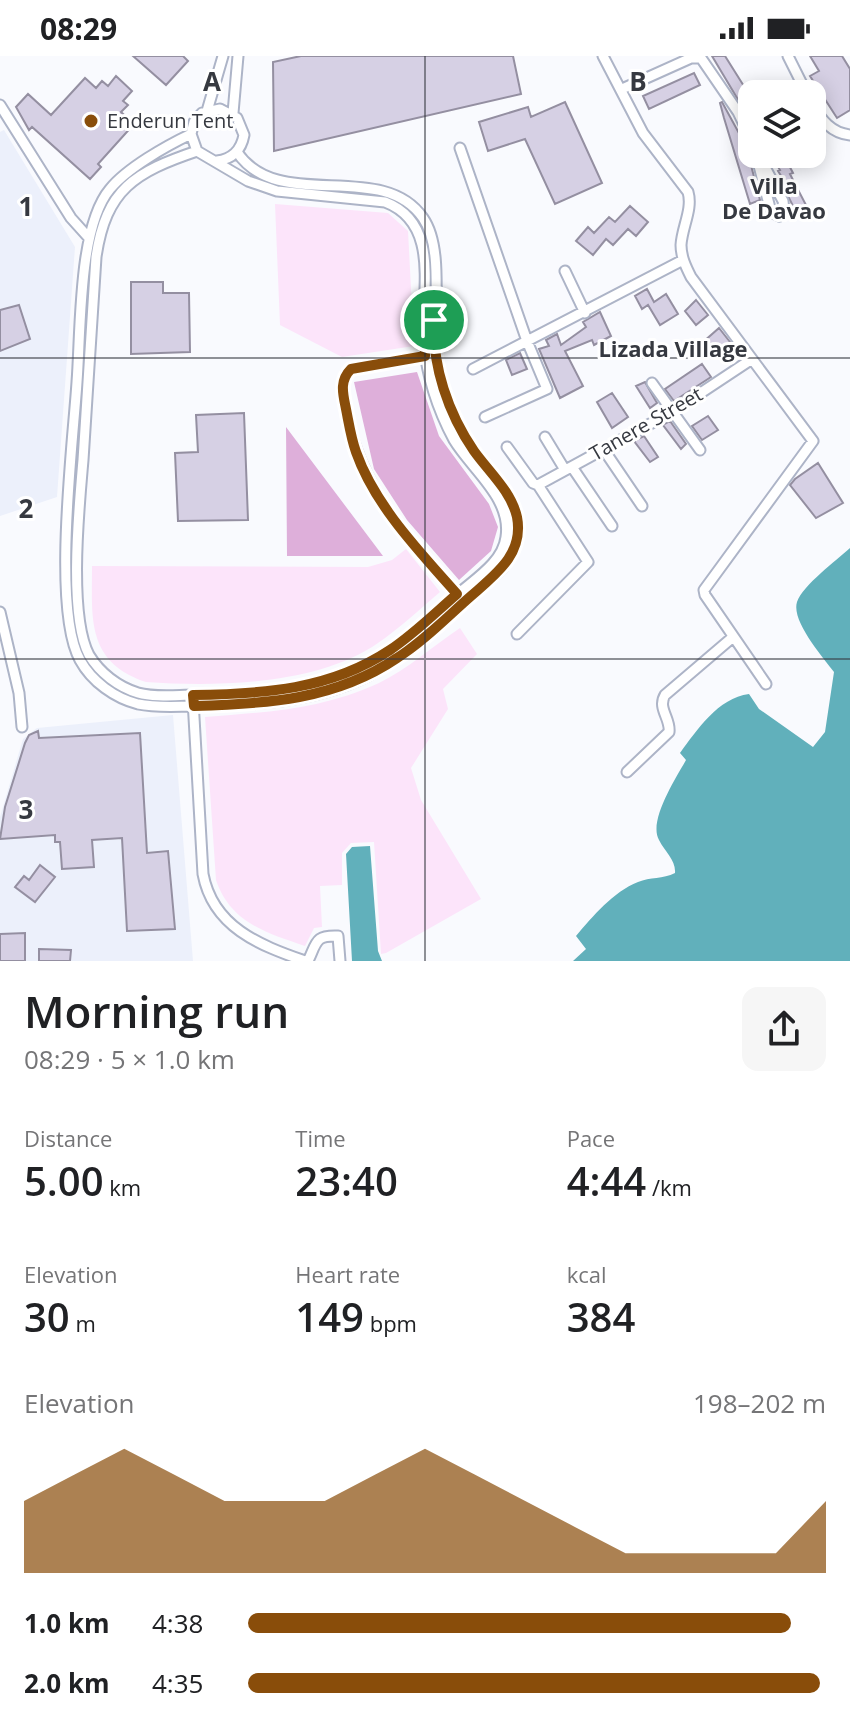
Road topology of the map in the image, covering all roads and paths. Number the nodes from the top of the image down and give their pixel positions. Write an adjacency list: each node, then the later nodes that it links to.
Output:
1 (223, 56): 8 (street)
2 (238, 56): 9 (street)
3 (603, 56): 6 (street)
4 (788, 56): 5 (street)
5 (800, 80)
6 (622, 89): 10 (street); 20 (street)
7 (0, 105): 19 (street)
8 (207, 111): 9 (street); 12 (street)
9 (233, 113): 16 (street)
10 (738, 116)
11 (826, 125): 13 (street)
12 (191, 134): 15 (street); 19 (street)
13 (850, 135)
14 (460, 148): 24 (street)
15 (197, 151): 18 (street); 19 (street)
16 (237, 152): 18 (street); 23 (street)
17 (757, 154): 17 (street)
18 (217, 161): 23 (street)
19 (94, 238): 44 (street)
20 (683, 260): 22 (street); 26 (street)
21 (565, 271): 22 (street)
22 (585, 313): 24 (street)
23 (429, 320): 25 (street)
24 (527, 341): 27 (street); 30 (street)
25 (431, 355): 39 (street); 39 (street)
26 (752, 359): 29 (street, Tanere Street); 42 (street)
27 (473, 369)
28 (652, 383): 29 (street)
29 (672, 412): 33 (street, Tanere Street); 34 (street)
30 (485, 417)
31 (545, 437): 35 (street)
32 (507, 447): 36 (street)
33 (604, 450): 35 (street, Tanere Street); 37 (street)
34 (700, 450)
35 (569, 469): 36 (street, Tanere Street); 38 (street)
36 (538, 485): 41 (street)
37 (642, 506)
38 (612, 526)
39 (460, 598): 44 (street)
40 (0, 612): 45 (street)
41 (517, 634)
42 (733, 637): 43 (street); 46 (street)
43 (766, 684)
44 (193, 700): 47 (street)
45 (22, 727)
46 (627, 772)
47 (306, 961): 48 (street)
48 (340, 961)

